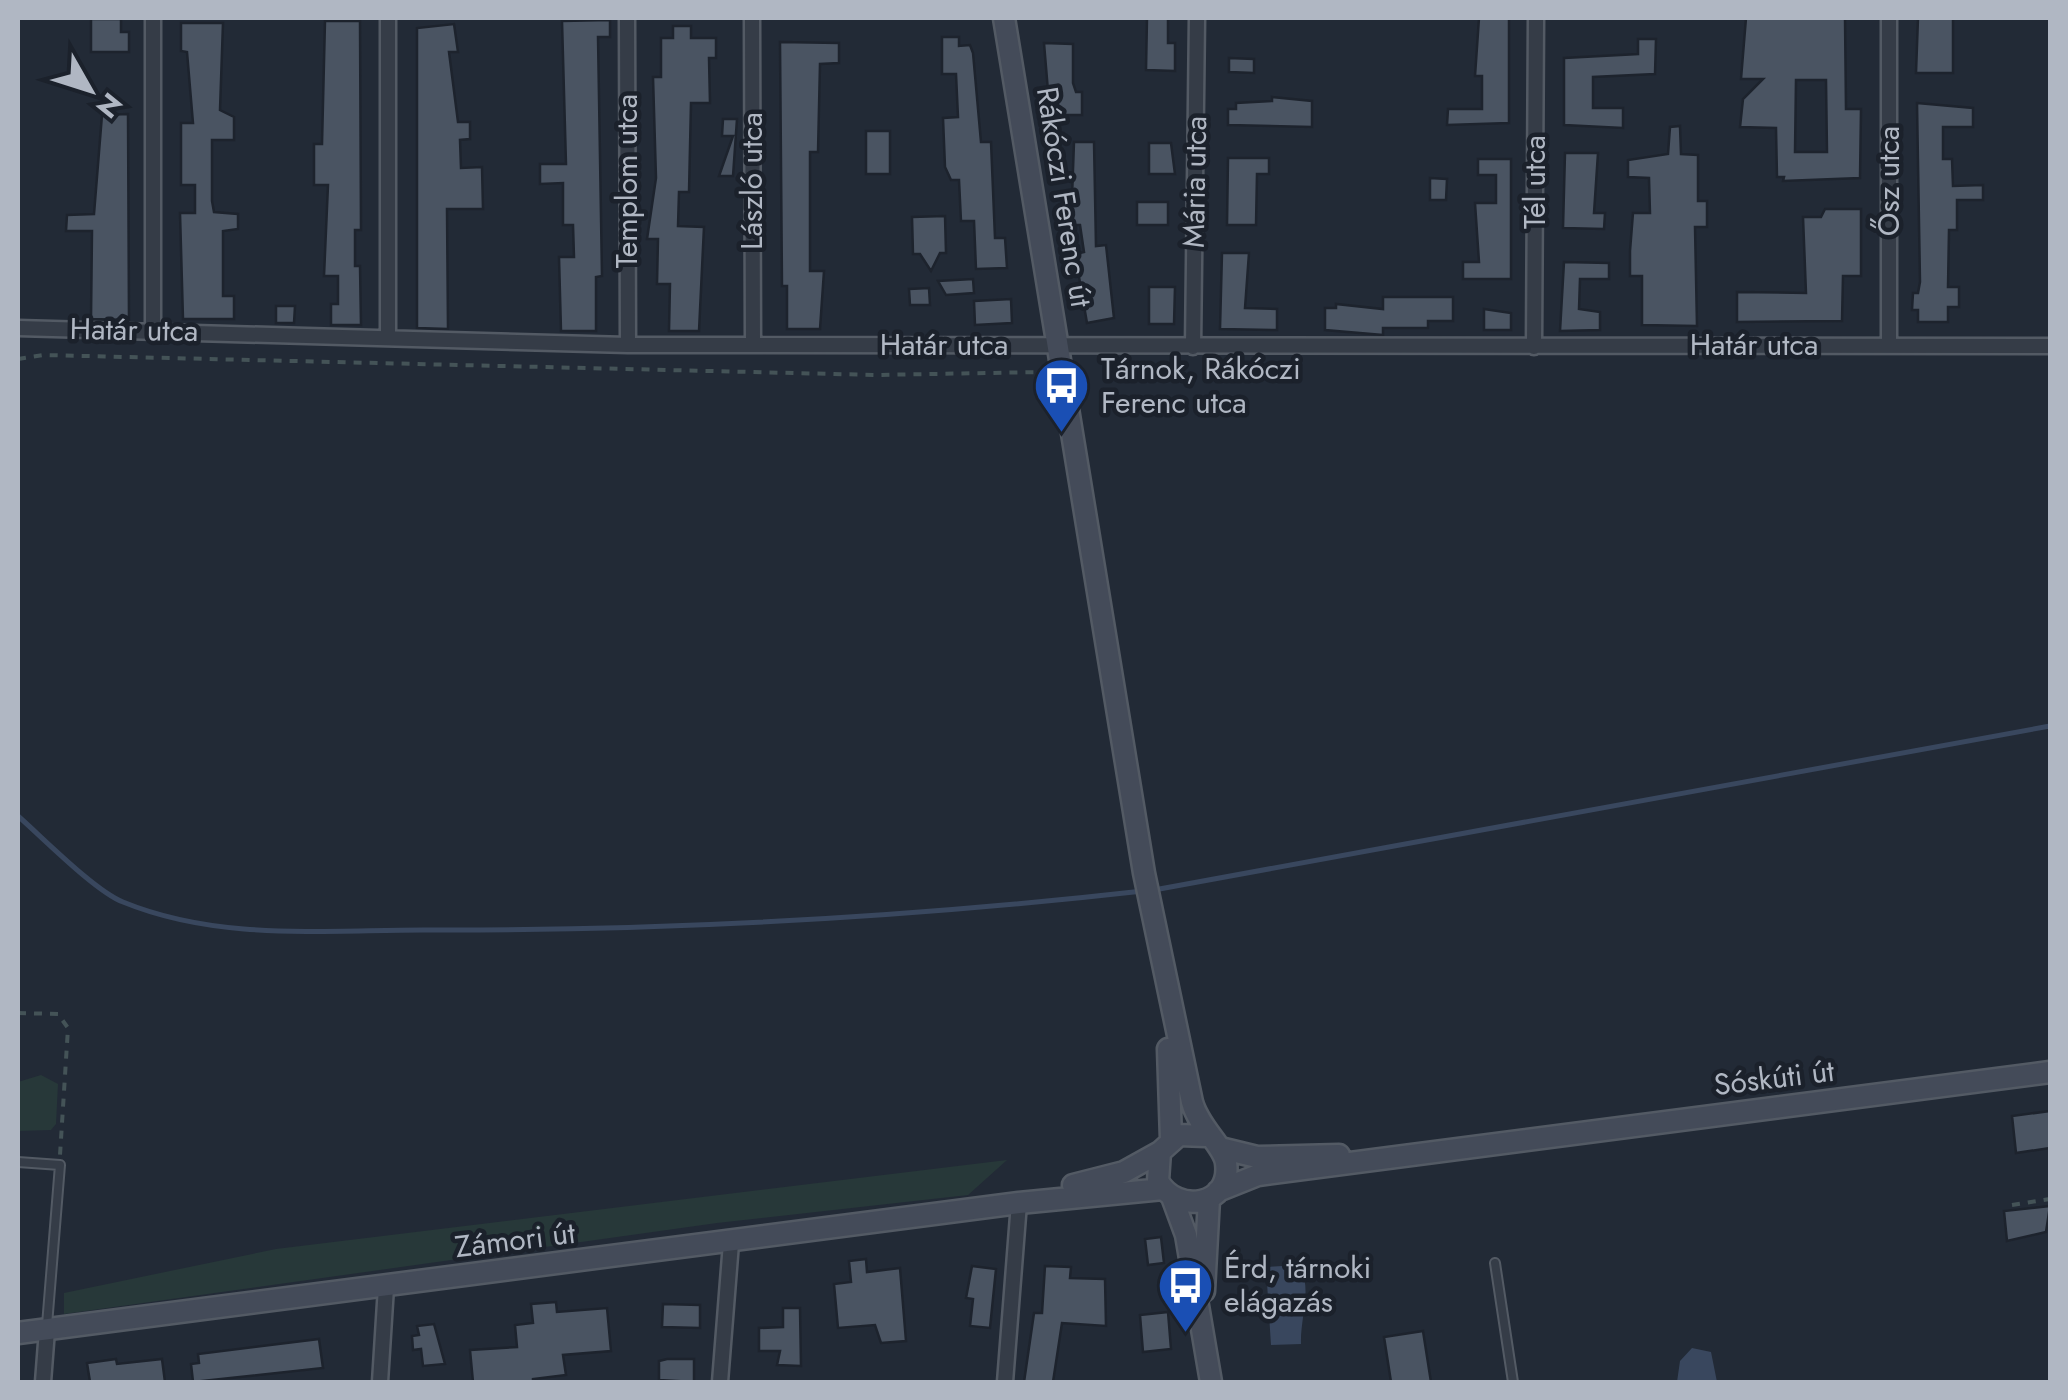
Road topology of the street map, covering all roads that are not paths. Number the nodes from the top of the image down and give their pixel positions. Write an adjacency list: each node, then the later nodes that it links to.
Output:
1 (153, 18): 10 (street)
2 (388, 18): 11 (street)
3 (626, 18): 13 (street, Templom utca)
4 (752, 18): 14 (street, László utca)
5 (1004, 18): 15 (main road, Rákóczi Ferenc út)
6 (1197, 18): 17 (street, Mária utca)
7 (1536, 18): 18 (street, Tél utca)
8 (1889, 18): 12 (street, Ősz utca)
9 (18, 328): 10 (street, Határ utca)
10 (153, 330): 11 (street, Határ utca)
11 (388, 338): 13 (street, Határ utca)
12 (1889, 344): 16 (street, Határ utca); 18 (street, Határ utca)
13 (628, 345): 14 (street, Határ utca)
14 (752, 345): 15 (street, Határ utca)
15 (1058, 346): 17 (street, Határ utca); 19 (main road, Rákóczi Ferenc út)
16 (2050, 346)
17 (1193, 347): 18 (street, Határ utca)
18 (1534, 347)
19 (1164, 977): 21 (main road); 23 (main road)
20 (2050, 1072): 22 (main road, Sóskúti út)
21 (1213, 1142): 22 (main road, Sóskúti út); 23 (main road); 26 (main road)
22 (1506, 1144): 26 (main road, Sóskúti út)
23 (1166, 1146): 25 (main road); 27 (main road, Zámori út)
24 (18, 1162): 31 (lane)
25 (1167, 1193): 26 (main road); 27 (main road, Zámori út); 33 (main road)
26 (1213, 1195): 33 (main road)
27 (1019, 1203): 28 (main road, Zámori út); 37 (street)
28 (732, 1242): 30 (main road, Zámori út); 36 (street)
29 (1495, 1263): 39 (lane)
30 (386, 1286): 31 (main road, Zámori út); 35 (street)
31 (47, 1330): 32 (main road, Zámori út); 34 (street)
32 (18, 1334)
33 (1207, 1358): 38 (main road)
34 (43, 1382)
35 (380, 1382)
36 (720, 1382)
37 (1005, 1382)
38 (1211, 1382)
39 (1513, 1382)

